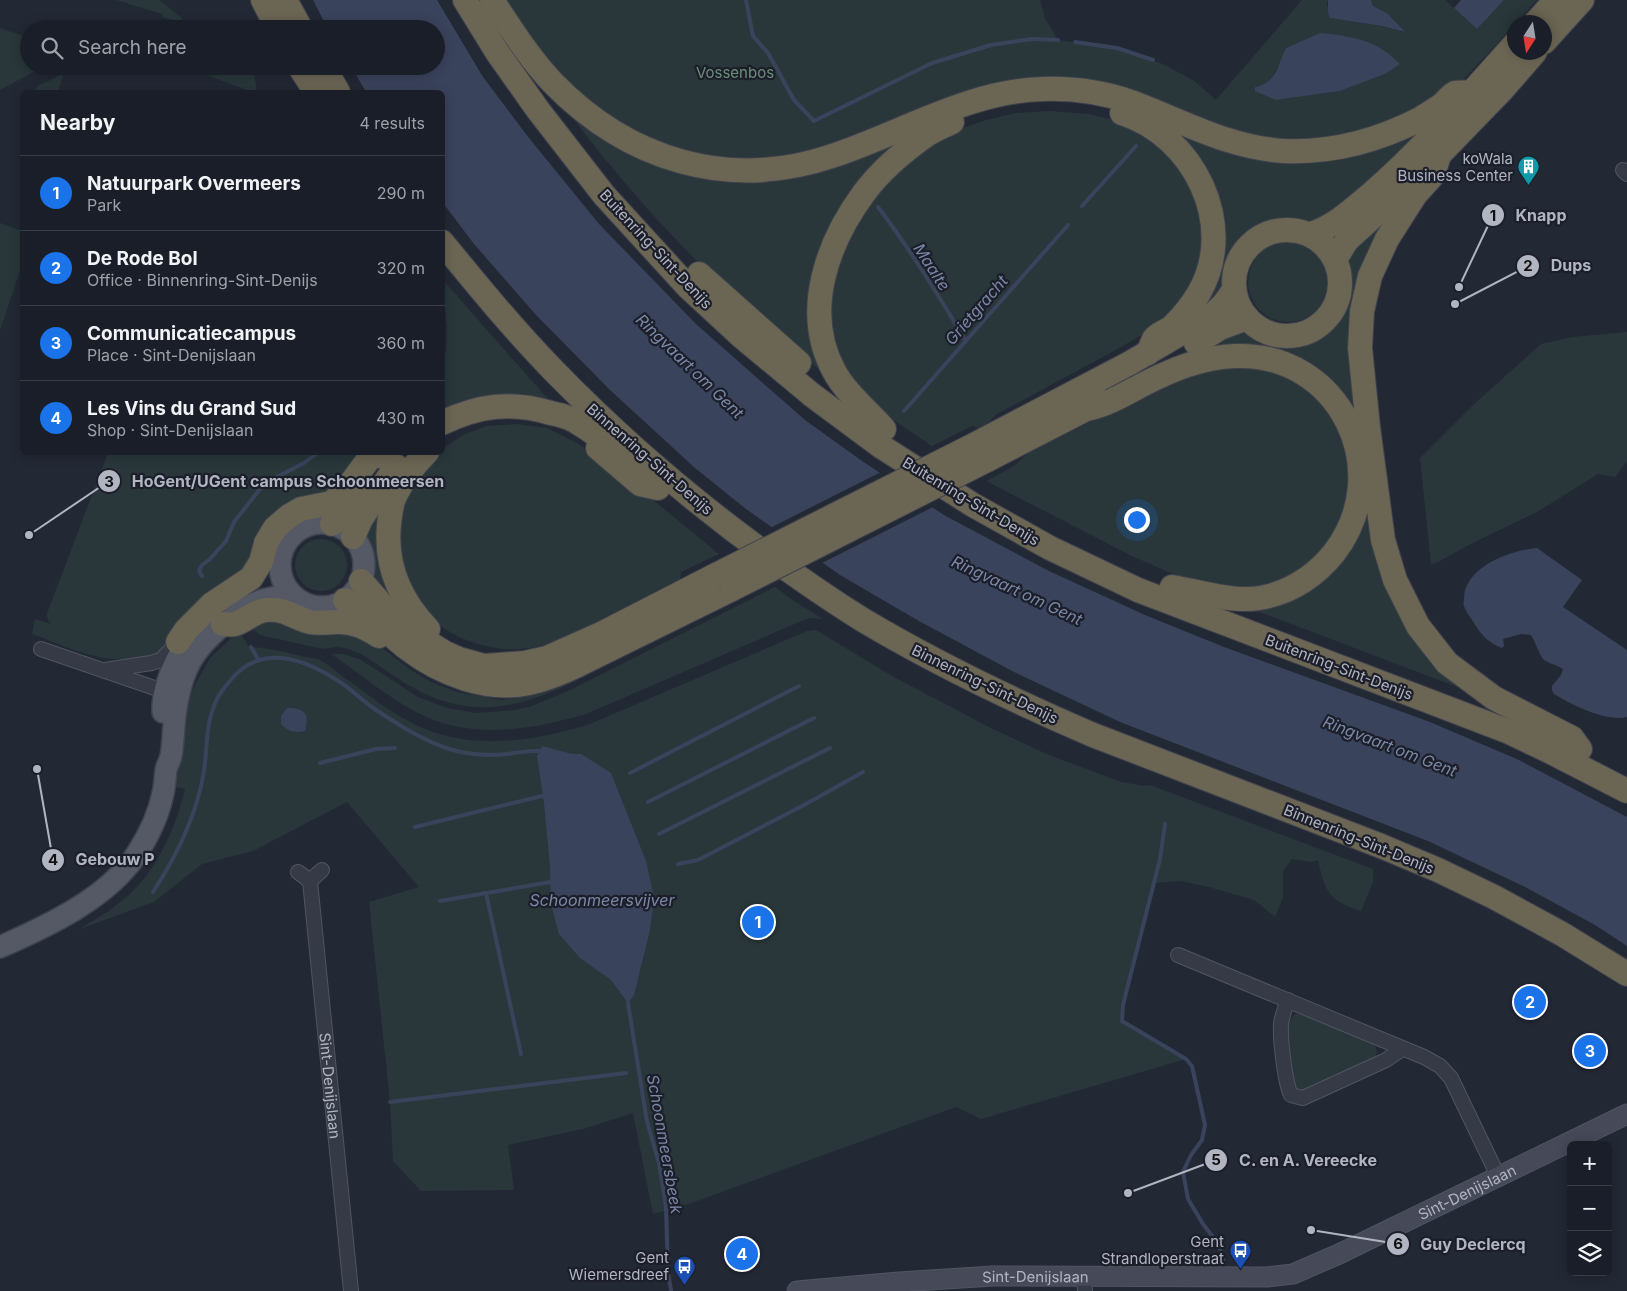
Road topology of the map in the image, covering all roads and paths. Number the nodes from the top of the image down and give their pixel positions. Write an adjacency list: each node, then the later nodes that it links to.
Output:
1 (263, 0): 9 (highway)
2 (286, 0): 10 (highway)
3 (465, 0): 54 (highway, Buitenring-Sint-Denijs)
4 (483, 0): 28 (highway)
5 (492, 0): 18 (highway)
6 (1556, 0): 8 (highway)
7 (1582, 0): 11 (highway)
8 (1542, 15)
9 (273, 20)
10 (296, 20)
11 (1552, 33)
12 (1507, 53): 18 (highway)
13 (1528, 60): 19 (highway)
14 (305, 75): 16 (highway)
15 (328, 75): 17 (highway)
16 (315, 90)
17 (337, 90)
18 (1472, 92): 20 (highway)
19 (1439, 155): 22 (highway); 52 (highway)
20 (1311, 234): 22 (highway); 23 (highway)
21 (445, 246): 48 (highway, Binnenring-Sint-Denijs)
22 (1336, 258): 24 (highway)
23 (1234, 290): 24 (highway); 25 (highway)
24 (1247, 318): 26 (highway)
25 (1148, 353): 28 (highway); 30 (highway)
26 (1086, 409): 30 (highway); 41 (highway)
27 (445, 422): 35 (highway)
28 (884, 428): 41 (highway)
29 (445, 437): 35 (highway)
30 (979, 453): 40 (highway, bridge)
31 (377, 455): 45 (highway)
32 (383, 455): 36 (highway)
33 (404, 455): 37 (highway)
34 (424, 455): 49 (highway)
35 (658, 488): 48 (highway)
36 (332, 524): 37 (main road); 38 (main road)
37 (353, 537): 39 (main road)
38 (280, 568): 42 (main road); 45 (main road)
39 (361, 581): 43 (main road); 49 (highway)
40 (723, 582): 46 (highway); 49 (highway)
41 (1172, 587): 52 (highway)
42 (295, 598): 43 (main road); 44 (main road)
43 (345, 600): 46 (highway)
44 (223, 624): 46 (highway); 51 (main road)
45 (183, 640): 50 (street); 51 (main road)
46 (408, 648)
47 (41, 649): 50 (street)
48 (918, 651): 60 (highway, Binnenring-Sint-Denijs)
49 (498, 664)
50 (101, 670): 51 (street)
51 (172, 694): 58 (main road)
52 (1580, 749): 53 (highway)
53 (1627, 774)
54 (1627, 792)
55 (322, 870): 57 (street)
56 (298, 872): 57 (street)
57 (310, 881): 67 (street, Sint-Denijslaan)
58 (0, 947)
59 (1178, 955): 61 (street)
60 (1627, 974)
61 (1288, 1000): 62 (street); 62 (street)
62 (1402, 1049): 64 (street)
63 (1627, 1114): 64 (street, Sint-Denijslaan)
64 (1498, 1176): 65 (street, Sint-Denijslaan)
65 (1084, 1284): 66 (street, Sint-Denijslaan)
66 (874, 1288): 68 (street, Sint-Denijslaan)
67 (352, 1291)
68 (796, 1291)

